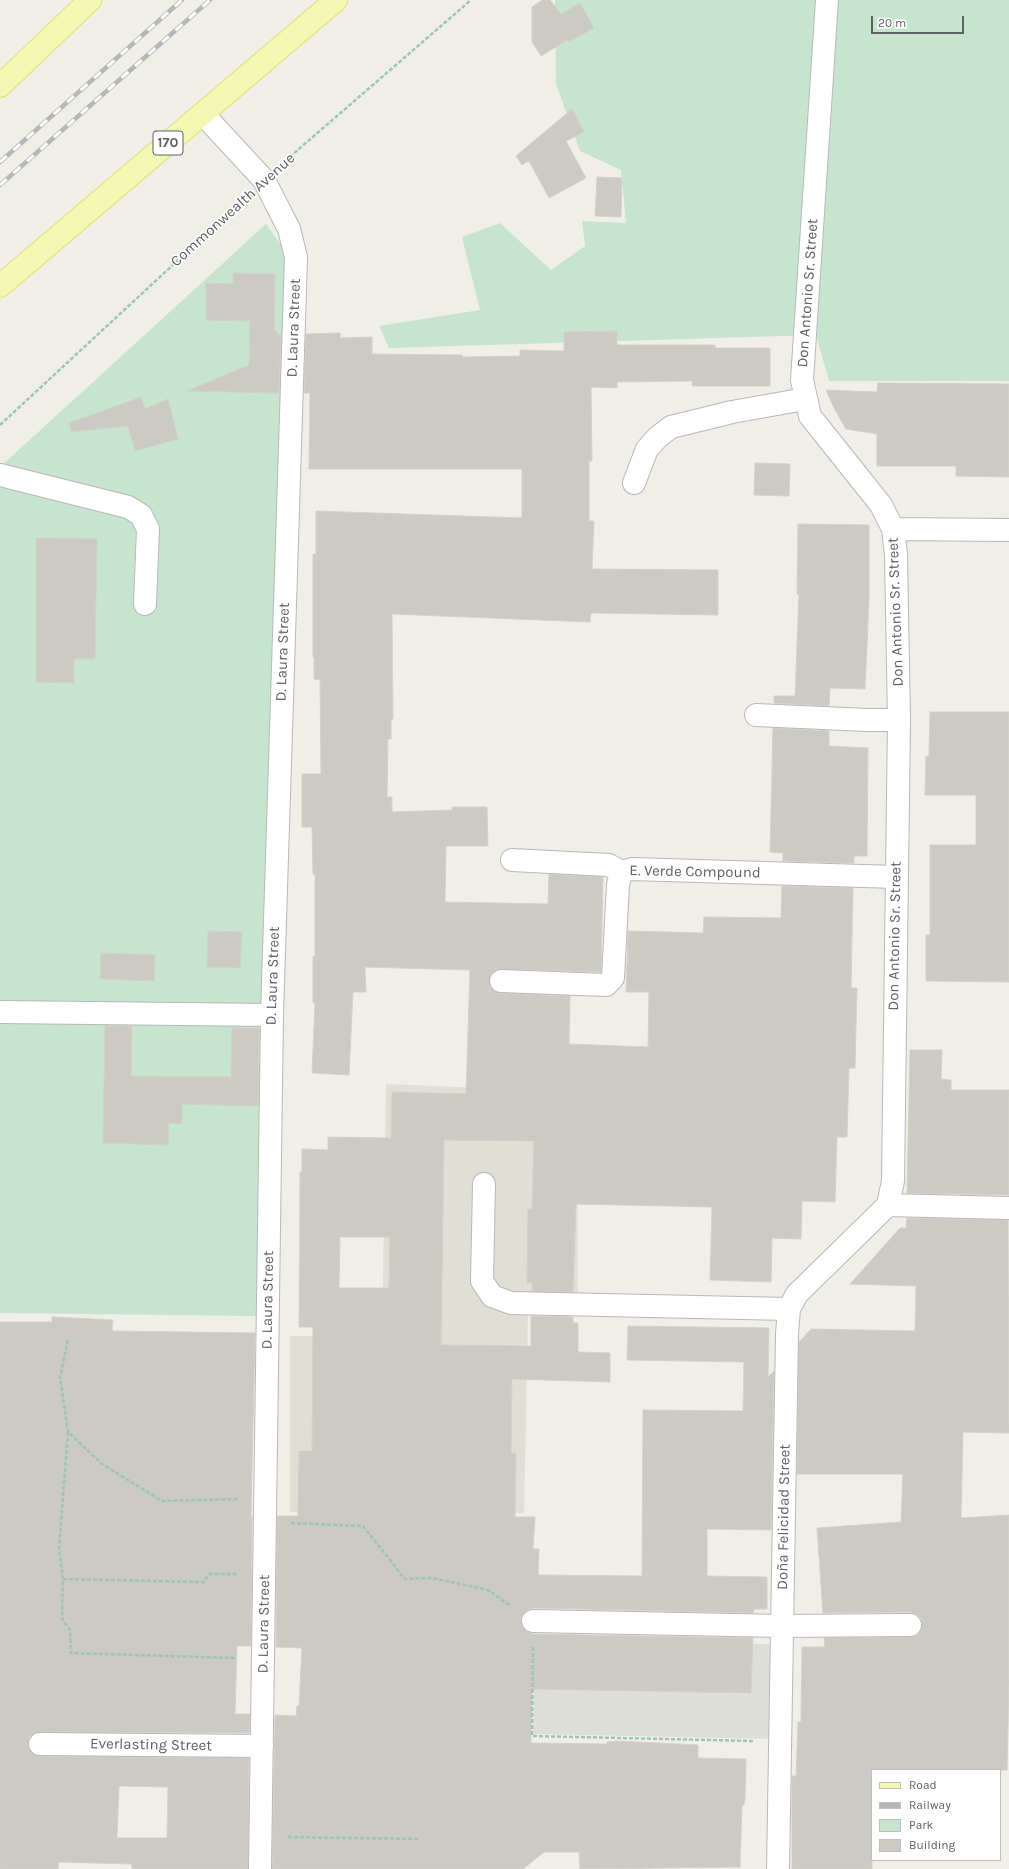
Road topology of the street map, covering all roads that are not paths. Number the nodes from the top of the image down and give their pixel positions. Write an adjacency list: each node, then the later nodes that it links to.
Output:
1 (90, 0): 4 (main road)
2 (336, 0): 5 (main road, 170)
3 (827, 0): 7 (street, Don Antonio Sr. Street)
4 (2, 80)
5 (203, 114): 6 (main road, 170); 20 (street, D. Laura Street)
6 (0, 286)
7 (805, 398): 9 (street); 10 (street, Don Antonio Sr. Street)
8 (0, 475): 12 (street)
9 (634, 483)
10 (893, 529): 11 (street); 14 (street, Don Antonio Sr. Street)
11 (1009, 530)
12 (145, 604)
13 (756, 715): 14 (street)
14 (899, 720): 17 (street, Don Antonio Sr. Street)
15 (512, 860): 16 (street)
16 (621, 872): 17 (street, E. Verde Compound); 18 (street, E. Verde Compound)
17 (896, 877): 22 (street, Don Antonio Sr. Street)
18 (501, 981)
19 (0, 1012): 20 (street)
20 (272, 1015): 29 (street, D. Laura Street)
21 (484, 1184): 24 (street)
22 (888, 1205): 23 (street); 24 (street, Doña Felicidad Street)
23 (1009, 1208)
24 (789, 1309): 27 (street, Doña Felicidad Street)
25 (533, 1621): 27 (street)
26 (910, 1625): 27 (street)
27 (782, 1626): 31 (street, Doña Felicidad Street)
28 (40, 1744): 29 (street, Everlasting Street)
29 (262, 1746): 30 (street, D. Laura Street)
30 (260, 1869)
31 (778, 1869)

